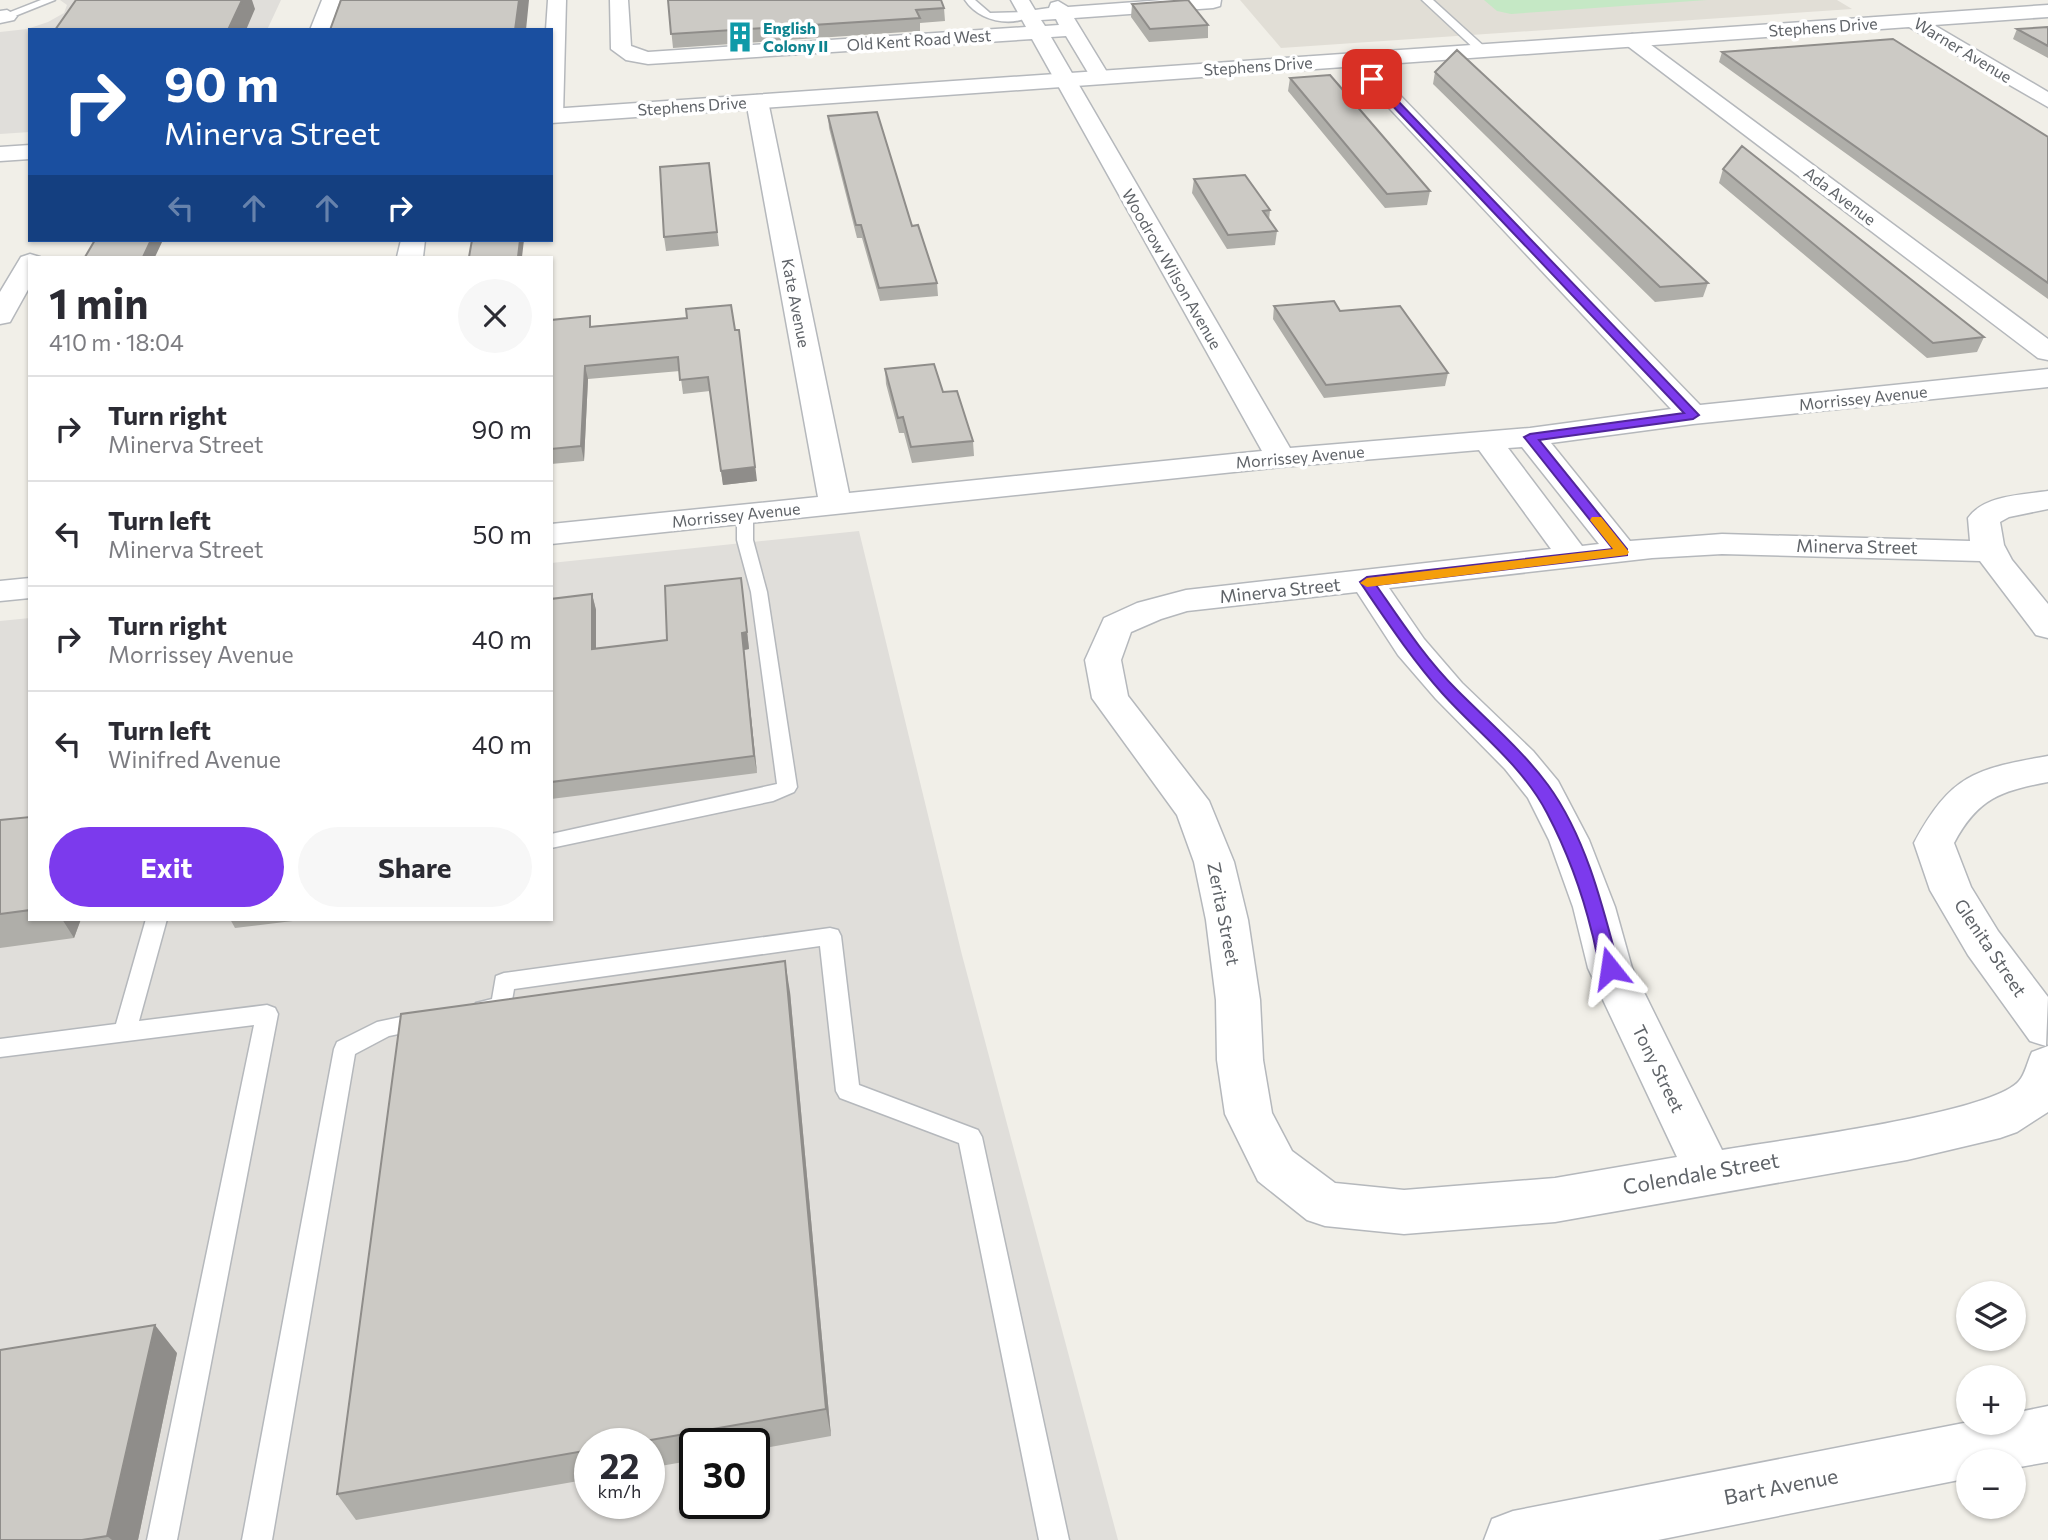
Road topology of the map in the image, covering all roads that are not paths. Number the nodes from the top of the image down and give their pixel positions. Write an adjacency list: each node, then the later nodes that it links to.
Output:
1 (50, 0): 12 (lane)
2 (331, 0): 14 (street)
3 (557, 0): 20 (street)
4 (619, 0): 11 (street, Old Kent Road West)
5 (970, 0): 11 (lane)
6 (1427, 0): 16 (lane)
7 (1213, 2): 10 (street, Old Kent Road West)
8 (1885, 4): 13 (street, Warner Avenue)
9 (2048, 12): 13 (street, Stephens Drive)
10 (1062, 14): 11 (street, Old Kent Road West); 18 (street)
11 (1029, 16): 19 (street, Woodrow Wilson Avenue)
12 (2, 17)
13 (1914, 21): 15 (street, Stephens Drive); 22 (street, Warner Avenue)
14 (321, 28)
15 (1632, 40): 16 (street, Stephens Drive); 28 (street, Ada Avenue)
16 (1483, 51): 17 (street, Stephens Drive)
17 (1354, 60): 18 (street, Stephens Drive); 30 (street)
18 (1100, 77): 19 (street, Stephens Drive)
19 (1063, 80): 21 (street, Stephens Drive); 33 (street, Woodrow Wilson Avenue)
20 (553, 93)
21 (757, 101): 23 (street, Stephens Drive); 35 (street, Kate Avenue)
22 (2048, 102)
23 (553, 116)
24 (28, 152): 25 (street)
25 (0, 154)
26 (28, 266): 27 (street)
27 (0, 316)
28 (2048, 352)
29 (2048, 379): 30 (street, Morrissey Avenue)
30 (1693, 415): 31 (street, Morrissey Avenue)
31 (1530, 437): 32 (street, Morrissey Avenue); 39 (street)
32 (1487, 441): 33 (street, Morrissey Avenue); 40 (street)
33 (1281, 458): 35 (street, Morrissey Avenue)
34 (2048, 500): 38 (street)
35 (835, 504): 36 (street, Morrissey Avenue)
36 (745, 514): 37 (street, Morrissey Avenue); 47 (lane)
37 (553, 534)
38 (1990, 551): 39 (street, Minerva Street); 45 (street)
39 (1622, 552): 40 (street, Minerva Street)
40 (1573, 556): 41 (street, Minerva Street)
41 (1367, 582): 44 (street, Minerva Street); 52 (street, Tony Street)
42 (28, 588): 43 (street)
43 (0, 591)
44 (1116, 626): 53 (street, Zerita Street)
45 (2048, 627)
46 (2048, 769): 50 (street, Glenita Street)
47 (553, 841)
48 (155, 921): 49 (lane)
49 (125, 1032): 51 (lane); 56 (lane)
50 (2048, 1046): 52 (street, Colendale Street)
51 (0, 1048)
52 (1708, 1172): 53 (street, Colendale Street)
53 (1325, 1204)
54 (2048, 1434): 58 (street, Bart Avenue)
55 (1054, 1532): 57 (lane)
56 (162, 1540)
57 (257, 1540)
58 (1513, 1540)

